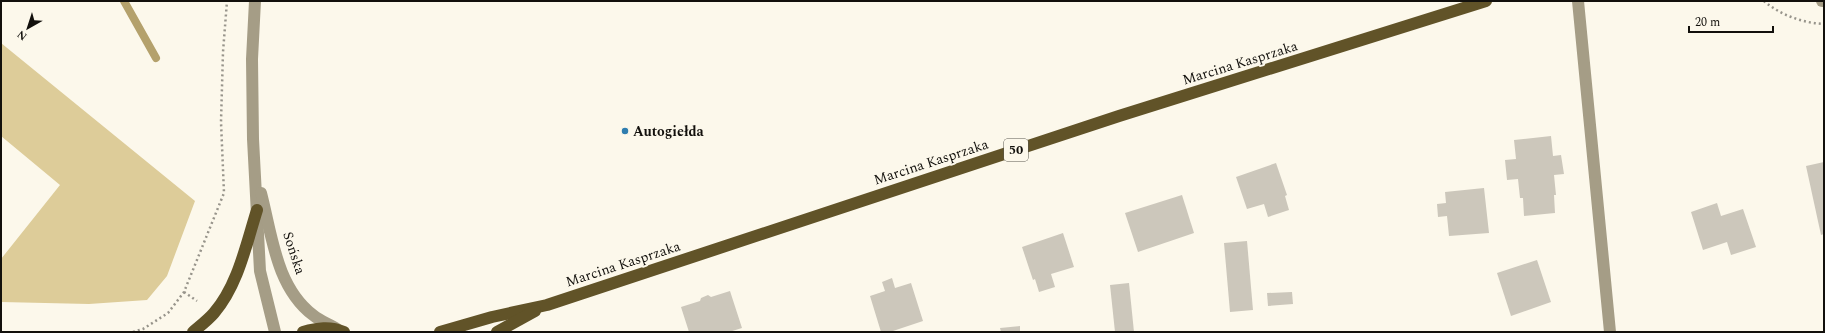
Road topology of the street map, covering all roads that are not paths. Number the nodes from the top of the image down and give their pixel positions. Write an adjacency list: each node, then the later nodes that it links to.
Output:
1 (255, 1): 4 (street, Sońska)
2 (1486, 1): 6 (main road, Marcina Kasprzaka / 50)
3 (1578, 1): 13 (street)
4 (254, 166): 5 (street, Sońska); 7 (street, Sońska)
5 (257, 210): 8 (main road); 9 (street, Sońska)
6 (547, 305): 11 (main road, Marcina Kasprzaka / 50); 12 (main road, Marcina Kasprzaka / 50)
7 (340, 330): 10 (main road)
8 (193, 332)
9 (275, 332)
10 (303, 332)
11 (440, 332)
12 (497, 332)
13 (1610, 332)

